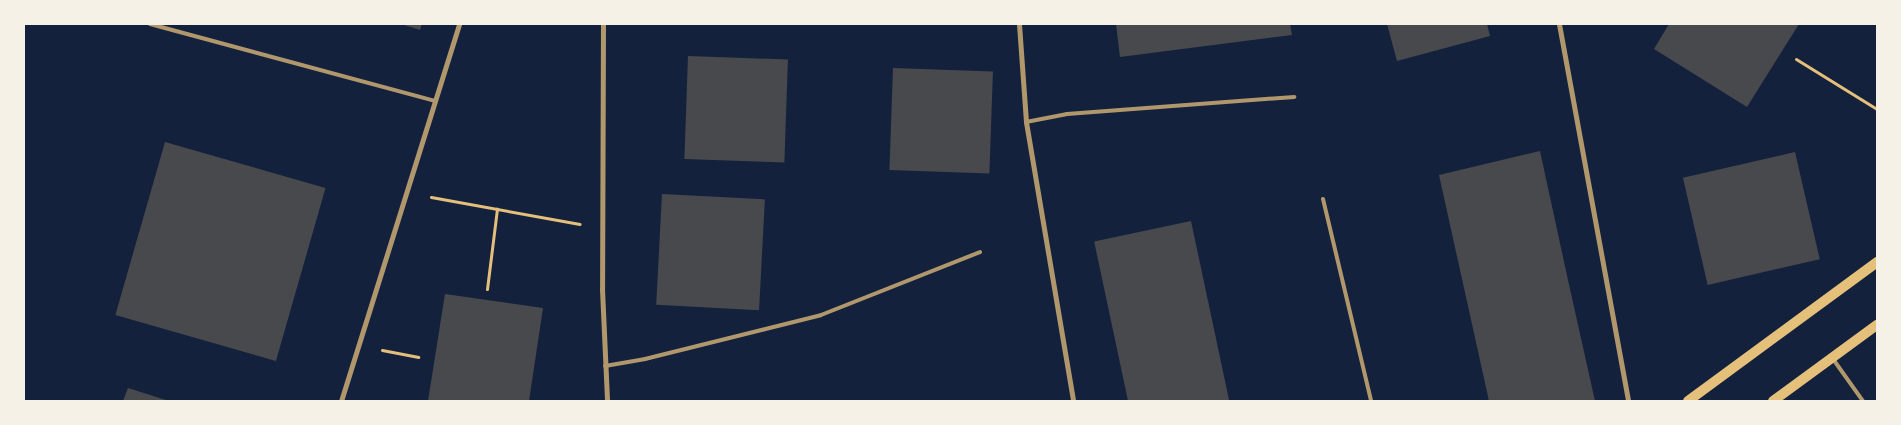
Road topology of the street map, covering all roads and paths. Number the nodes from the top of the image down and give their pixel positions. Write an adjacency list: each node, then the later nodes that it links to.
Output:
1 (150, 24): 8 (lane)
2 (459, 24): 8 (street)
3 (603, 24): 14 (street)
4 (1019, 24): 10 (street)
5 (1559, 24): 27 (street)
6 (1796, 59): 9 (path)
7 (1294, 97): 10 (lane)
8 (435, 101): 11 (street)
9 (1877, 109)
10 (1026, 122): 25 (street)
11 (407, 192): 13 (path); 19 (street)
12 (1323, 199): 26 (lane)
13 (497, 209): 14 (path); 17 (path)
14 (602, 228): 22 (street)
15 (980, 252): 22 (lane)
16 (1877, 262): 28 (main road)
17 (487, 289)
18 (1877, 325): 21 (main road)
19 (358, 344): 20 (path); 23 (street)
20 (418, 357)
21 (1832, 357): 29 (main road); 30 (lane)
22 (603, 366): 24 (street)
23 (340, 401)
24 (607, 401)
25 (1073, 401)
26 (1371, 401)
27 (1628, 401)
28 (1688, 401)
29 (1773, 401)
30 (1863, 401)

